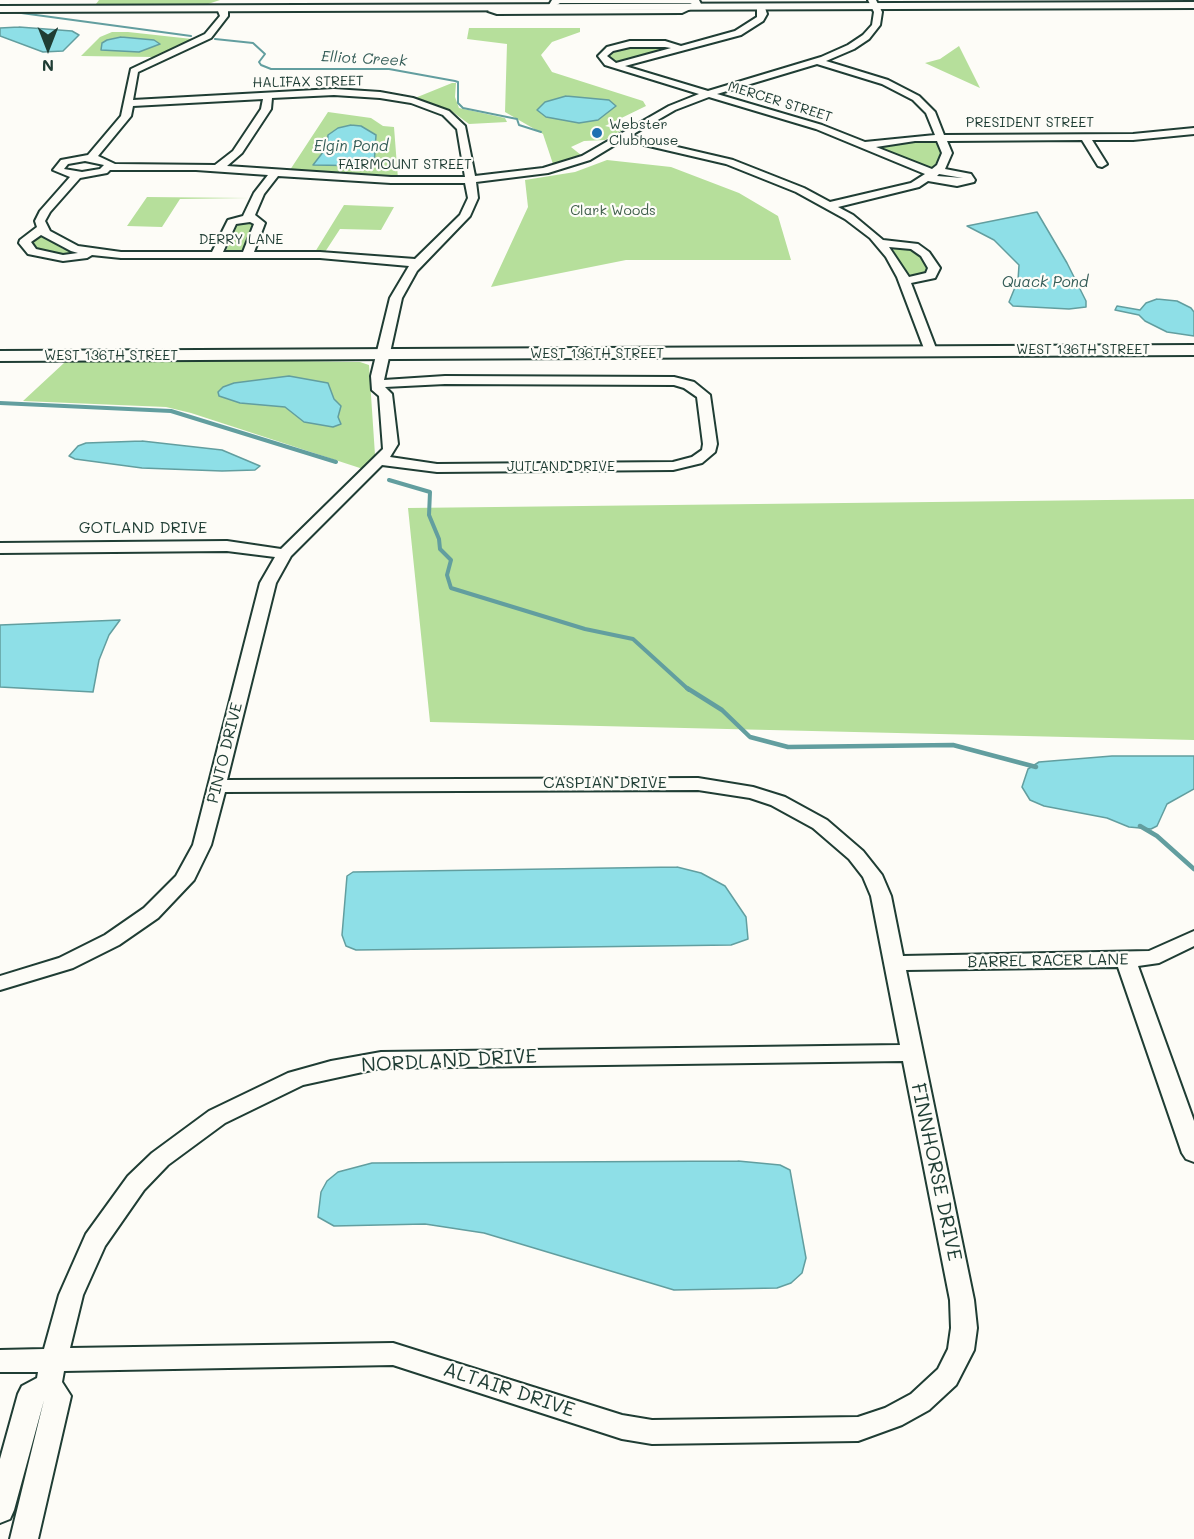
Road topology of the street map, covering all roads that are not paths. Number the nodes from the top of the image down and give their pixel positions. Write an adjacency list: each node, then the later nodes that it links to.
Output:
1 (1086, 2): 3 (street); 5 (street)
2 (880, 3): 3 (street); 4 (street); 9 (street); 12 (street)
3 (990, 3): 5 (street)
4 (761, 4): 7 (street); 11 (street)
5 (1194, 4)
6 (227, 5): 7 (street); 7 (street); 8 (street); 16 (street)
7 (694, 6)
8 (0, 8)
9 (889, 19)
10 (886, 29): 12 (street)
11 (681, 48): 13 (street); 13 (street)
12 (821, 62): 15 (street, FAIRMOUNT STREET); 19 (street)
13 (615, 66): 15 (street, MERCER STREET)
14 (267, 95): 16 (street, HALIFAX STREET); 25 (street); 29 (street, HALIFAX STREET)
15 (711, 95): 18 (street, FAIRMOUNT STREET); 21 (street, MERCER STREET)
16 (128, 103): 22 (street)
17 (1194, 131): 20 (street, PRESIDENT STREET)
18 (621, 137): 29 (street, FAIRMOUNT STREET); 30 (street)
19 (940, 137): 20 (street, PRESIDENT STREET); 21 (street, PRESIDENT STREET); 27 (street)
20 (1085, 137): 23 (street)
21 (866, 145): 27 (street, MERCER STREET)
22 (92, 158): 24 (street); 28 (street)
23 (1102, 164)
24 (108, 167): 25 (street, FAIRMOUNT STREET); 28 (street)
25 (217, 169): 26 (street, FAIRMOUNT STREET)
26 (274, 174): 29 (street, FAIRMOUNT STREET); 31 (street)
27 (934, 174): 30 (street)
28 (76, 175): 32 (street)
29 (470, 180): 37 (street, HALIFAX STREET)
30 (831, 205): 33 (street)
31 (248, 218): 35 (street); 36 (street)
32 (42, 229): 34 (street, DERRY LANE); 34 (street)
33 (880, 243): 38 (street); 38 (street)
34 (96, 253): 35 (street, DERRY LANE)
35 (216, 255): 36 (street, DERRY LANE)
36 (247, 255): 37 (street, DERRY LANE)
37 (417, 263): 41 (street, PINTO DRIVE)
38 (904, 281): 40 (street)
39 (1194, 350): 40 (street, WEST 136TH STREET)
40 (931, 351): 41 (street, WEST 136TH STREET)
41 (382, 355): 42 (street, WEST 136TH STREET); 43 (street, PINTO DRIVE)
42 (0, 356)
43 (379, 387): 44 (street, PINTO DRIVE); 44 (street, JUTLAND DRIVE)
44 (381, 458): 46 (street, PINTO DRIVE)
45 (0, 548): 46 (street, GOTLAND DRIVE)
46 (285, 554): 47 (street, PINTO DRIVE)
47 (217, 786): 50 (street, CASPIAN DRIVE); 51 (street, PINTO DRIVE)
48 (1194, 938): 49 (street, BARREL RACER LANE)
49 (1126, 960): 50 (street, BARREL RACER LANE); 53 (street)
50 (897, 963): 52 (street, FINNHORSE DRIVE)
51 (0, 983)
52 (912, 1053): 55 (street, NORDLAND DRIVE); 56 (street, FINNHORSE DRIVE)
53 (1194, 1153)
54 (0, 1361): 55 (street, ALTAIR DRIVE)
55 (51, 1373): 56 (street, ALTAIR DRIVE); 57 (street); 58 (street, NORDLAND DRIVE)
56 (947, 1377)
57 (0, 1510)
58 (24, 1539)

